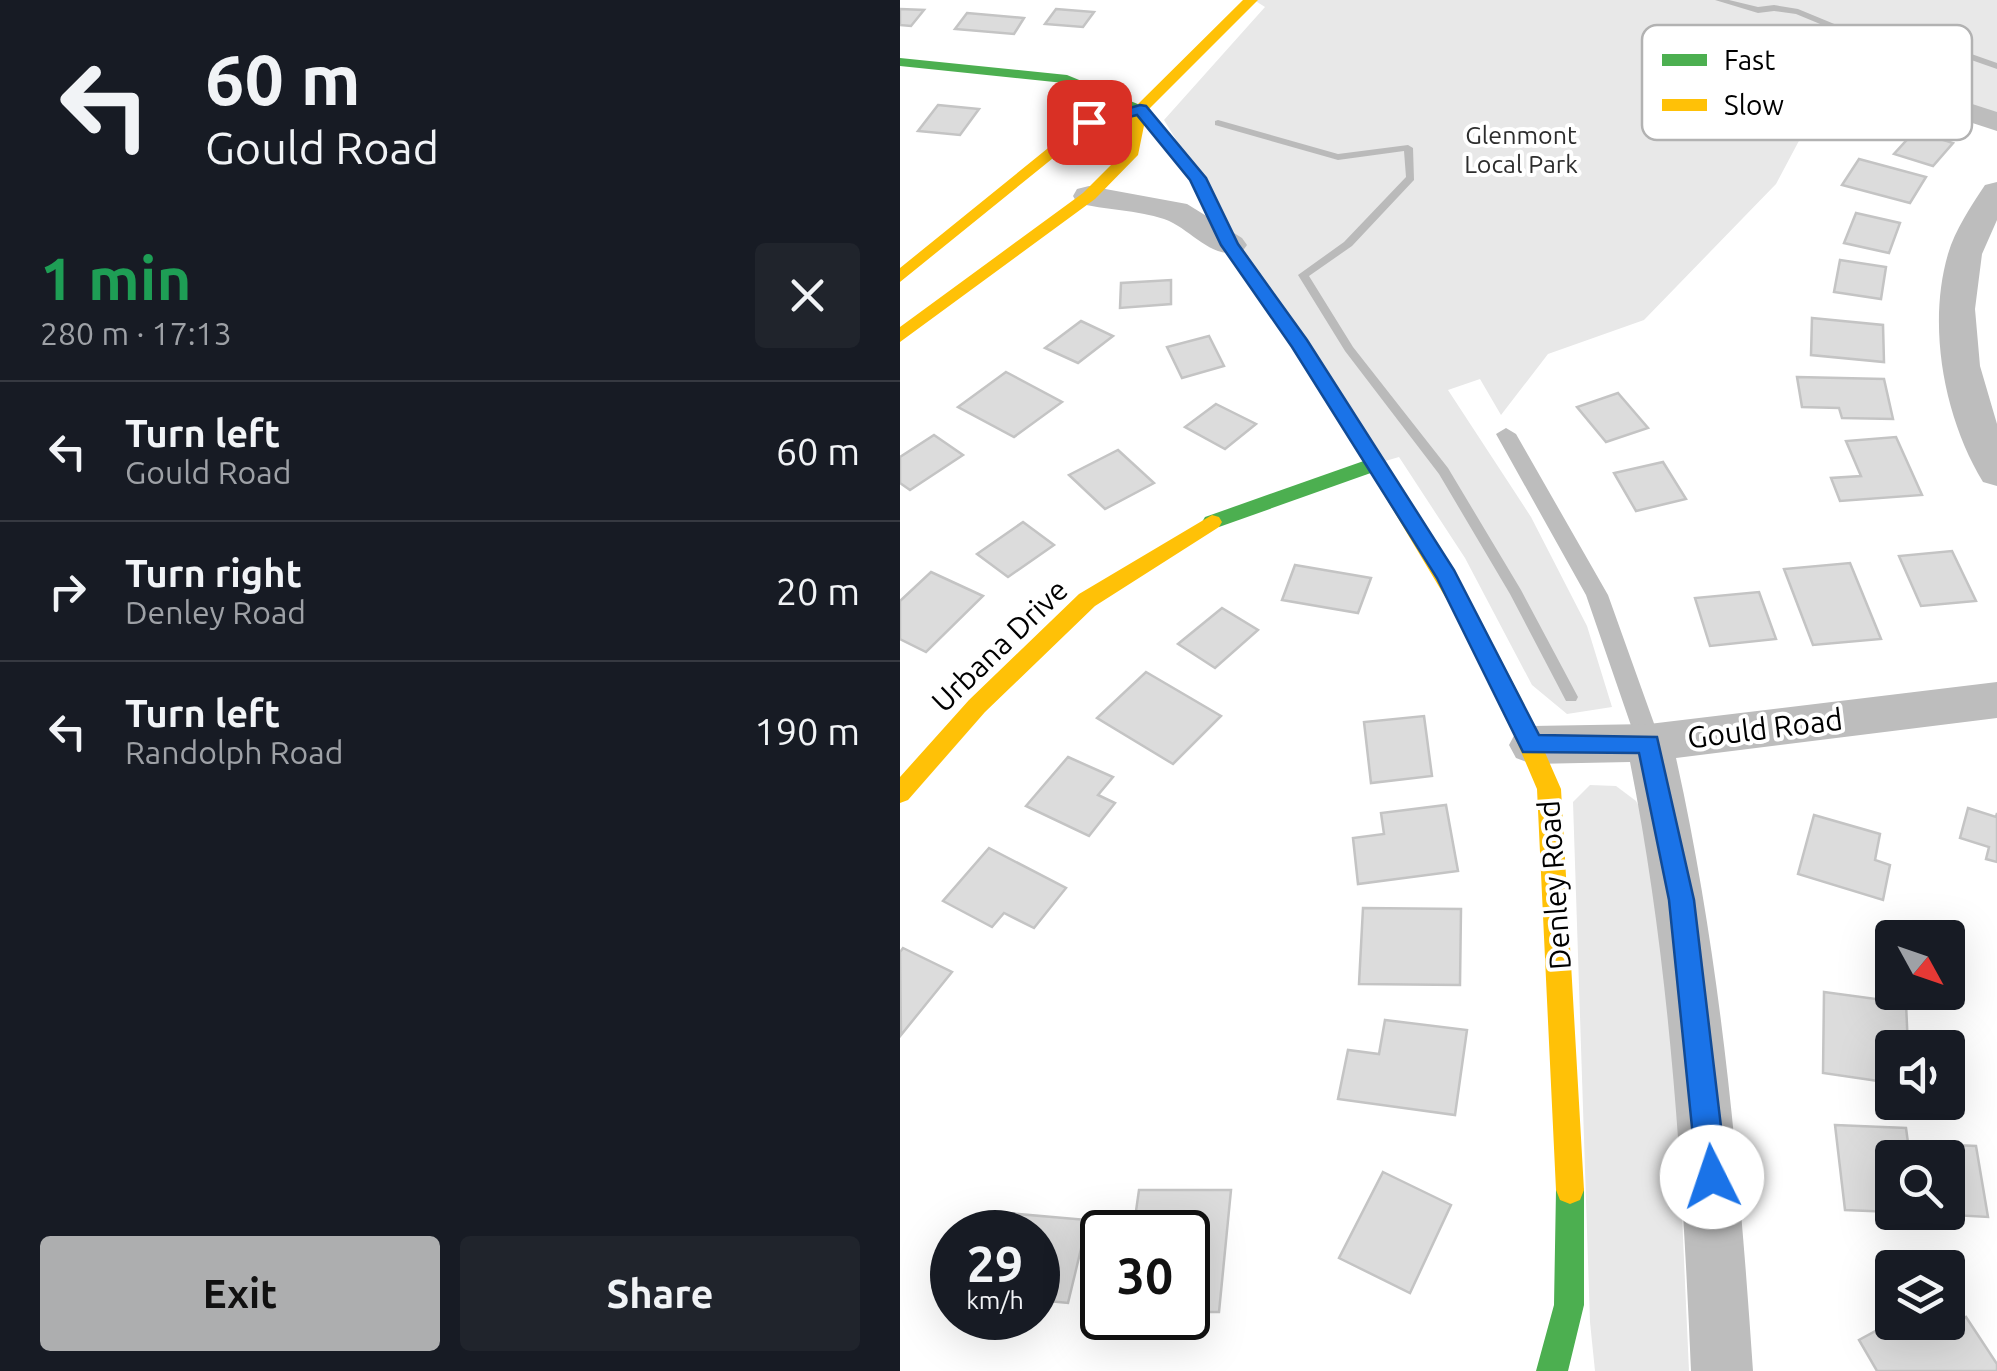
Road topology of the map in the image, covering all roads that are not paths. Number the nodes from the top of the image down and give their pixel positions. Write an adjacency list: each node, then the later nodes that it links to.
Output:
1 (1252, 0): 3 (street)
2 (900, 62): 3 (street)
3 (1140, 110): 7 (street); 8 (street, Denley Road); 9 (street)
4 (1972, 114): 5 (street)
5 (1997, 122)
6 (1997, 192): 13 (street)
7 (1089, 196): 8 (street, Denley Road); 10 (street)
8 (1230, 245): 12 (street, Denley Road)
9 (900, 277)
10 (900, 336)
11 (1506, 434): 15 (lane)
12 (1375, 464): 16 (street, Denley Road); 17 (street, Urbana Drive)
13 (1997, 472)
14 (1997, 700): 15 (street, Gould Road)
15 (1649, 743): 16 (street, Gould Road); 19 (street)
16 (1532, 745): 18 (street, Denley Road)
17 (900, 793)
18 (1552, 1371)
19 (1722, 1371)

